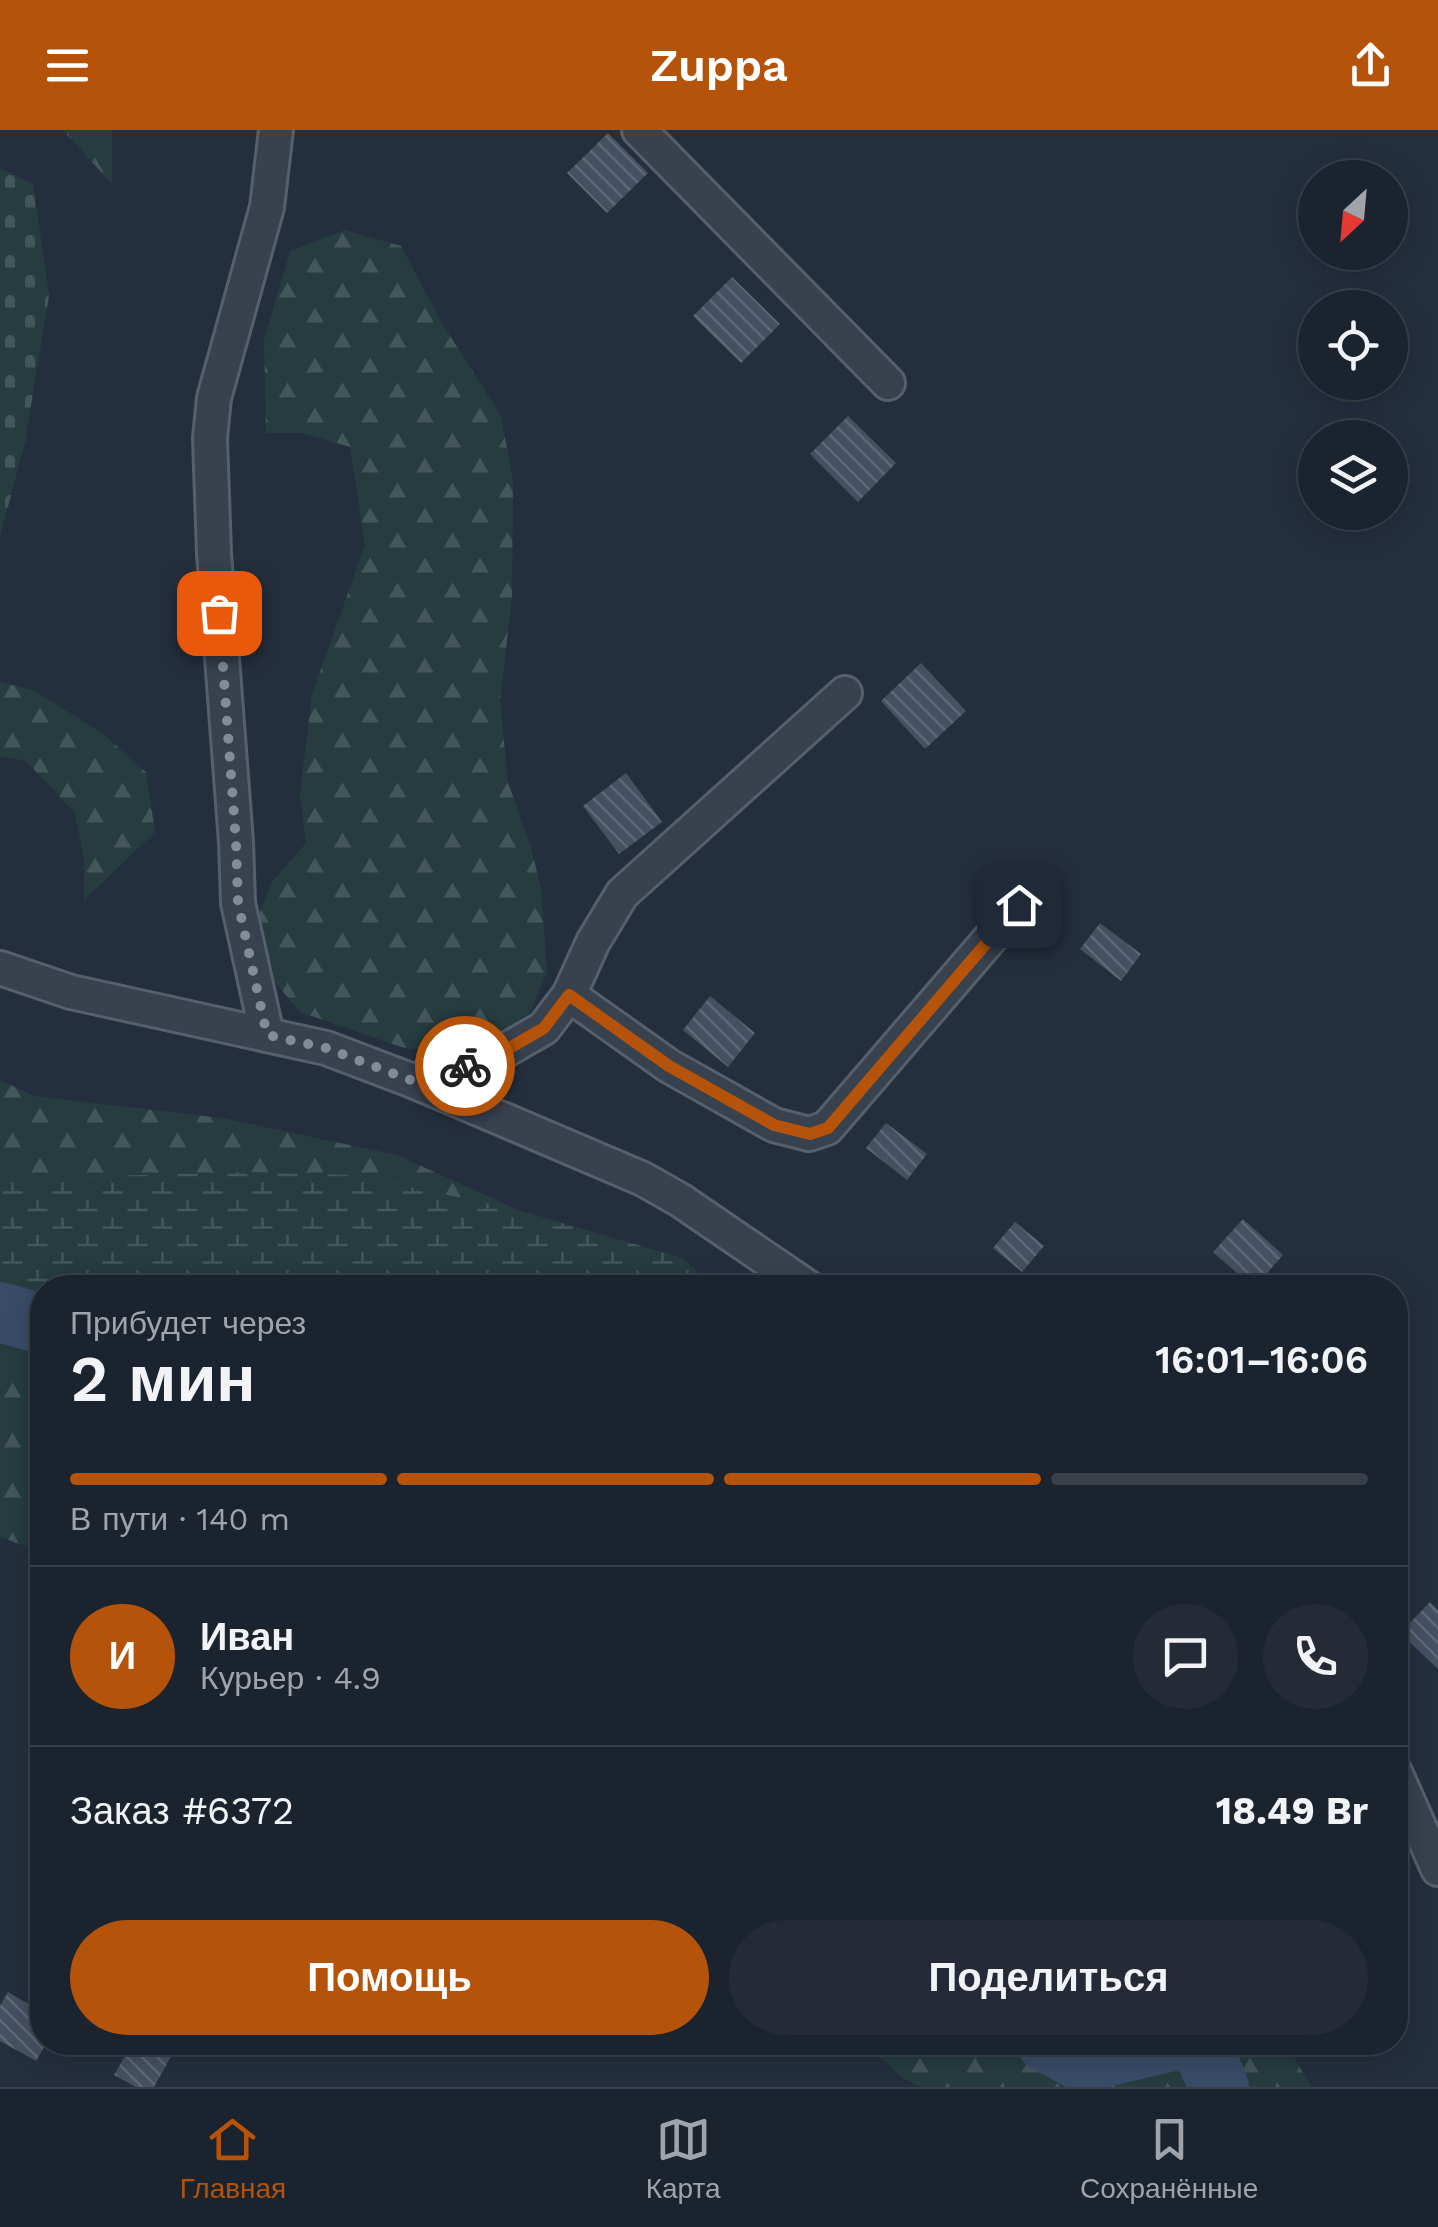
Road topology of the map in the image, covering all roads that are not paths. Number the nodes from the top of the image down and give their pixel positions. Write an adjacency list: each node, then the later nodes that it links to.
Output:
1 (276, 130): 8 (street)
2 (638, 130): 3 (street)
3 (888, 383)
4 (844, 693): 7 (street)
5 (1019, 905): 7 (street)
6 (0, 968): 8 (street)
7 (569, 995): 9 (street)
8 (267, 1035): 9 (street)
9 (413, 1081): 10 (street)
10 (790, 1275)
11 (1408, 1802): 12 (street)
12 (1438, 1870)

